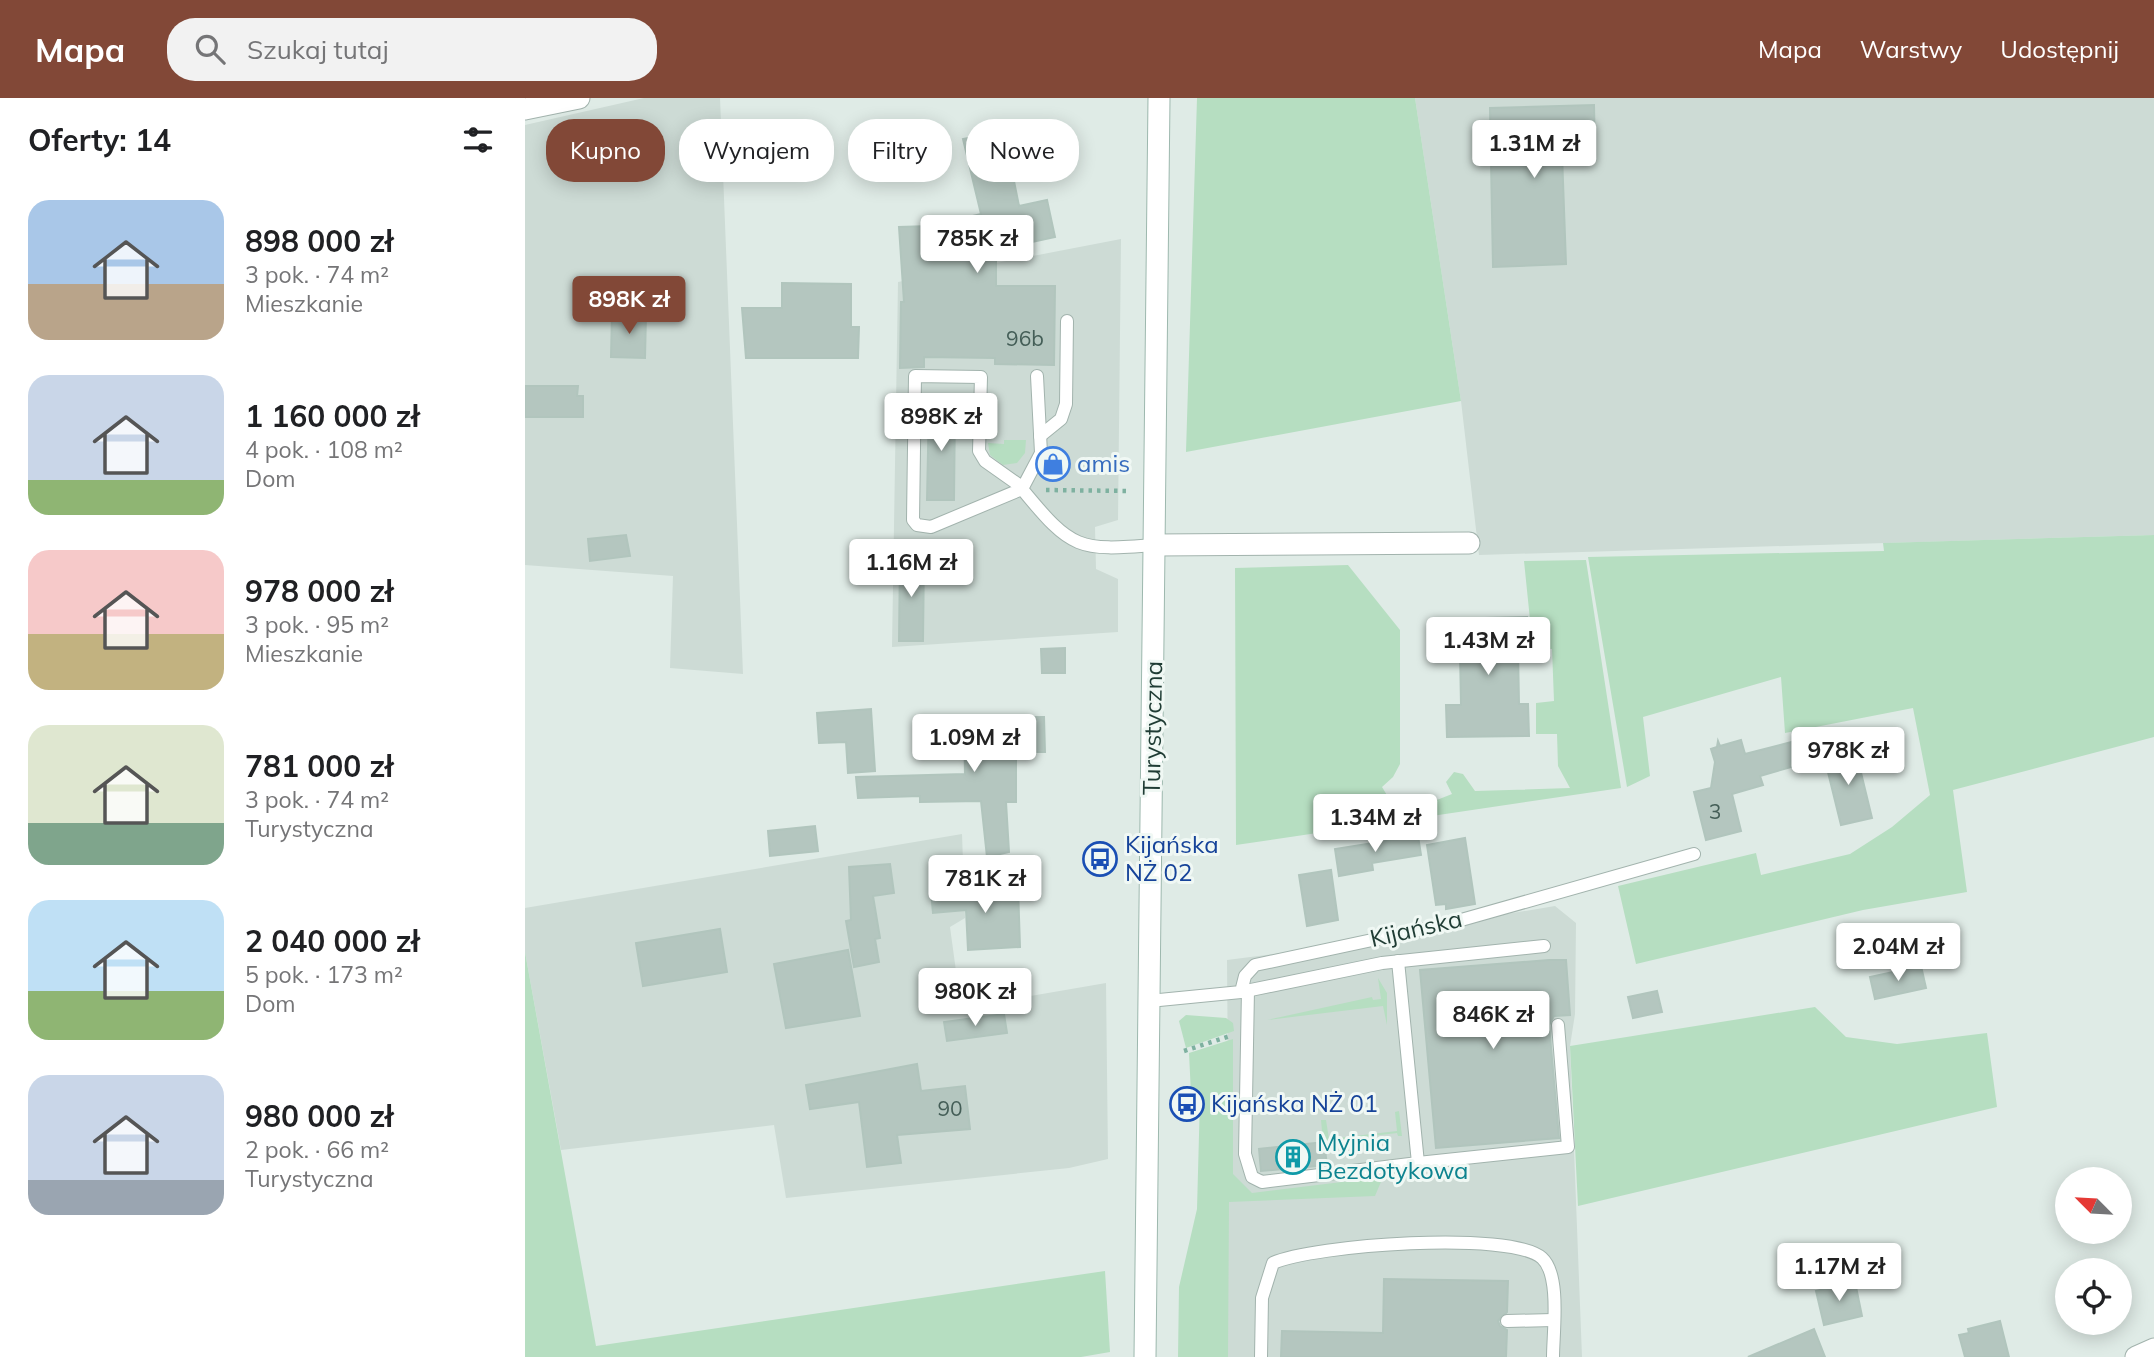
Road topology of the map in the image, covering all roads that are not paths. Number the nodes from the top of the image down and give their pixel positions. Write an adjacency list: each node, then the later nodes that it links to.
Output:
1 (579, 98): 3 (main road)
2 (1159, 98): 9 (main road, Turystyczna)
3 (525, 110)
4 (1067, 321): 6 (lane)
5 (1037, 376): 6 (lane)
6 (1040, 436): 7 (lane)
7 (1022, 489): 7 (lane); 9 (lane)
8 (1469, 543): 9 (main road)
9 (1155, 545): 14 (main road, Turystyczna)
10 (1695, 854): 13 (lane, Kijańska)
11 (1544, 946): 12 (lane)
12 (1398, 961): 13 (lane); 16 (lane)
13 (1245, 991): 14 (lane); 16 (lane)
14 (1149, 1000): 20 (main road, Turystyczna)
15 (1558, 1025): 16 (lane)
16 (1418, 1163)
17 (1553, 1320): 18 (lane); 21 (lane); 22 (lane)
18 (1507, 1321)
19 (2154, 1349): 23 (main road)
20 (1145, 1357)
21 (1261, 1357)
22 (1553, 1357)
23 (2136, 1357)

